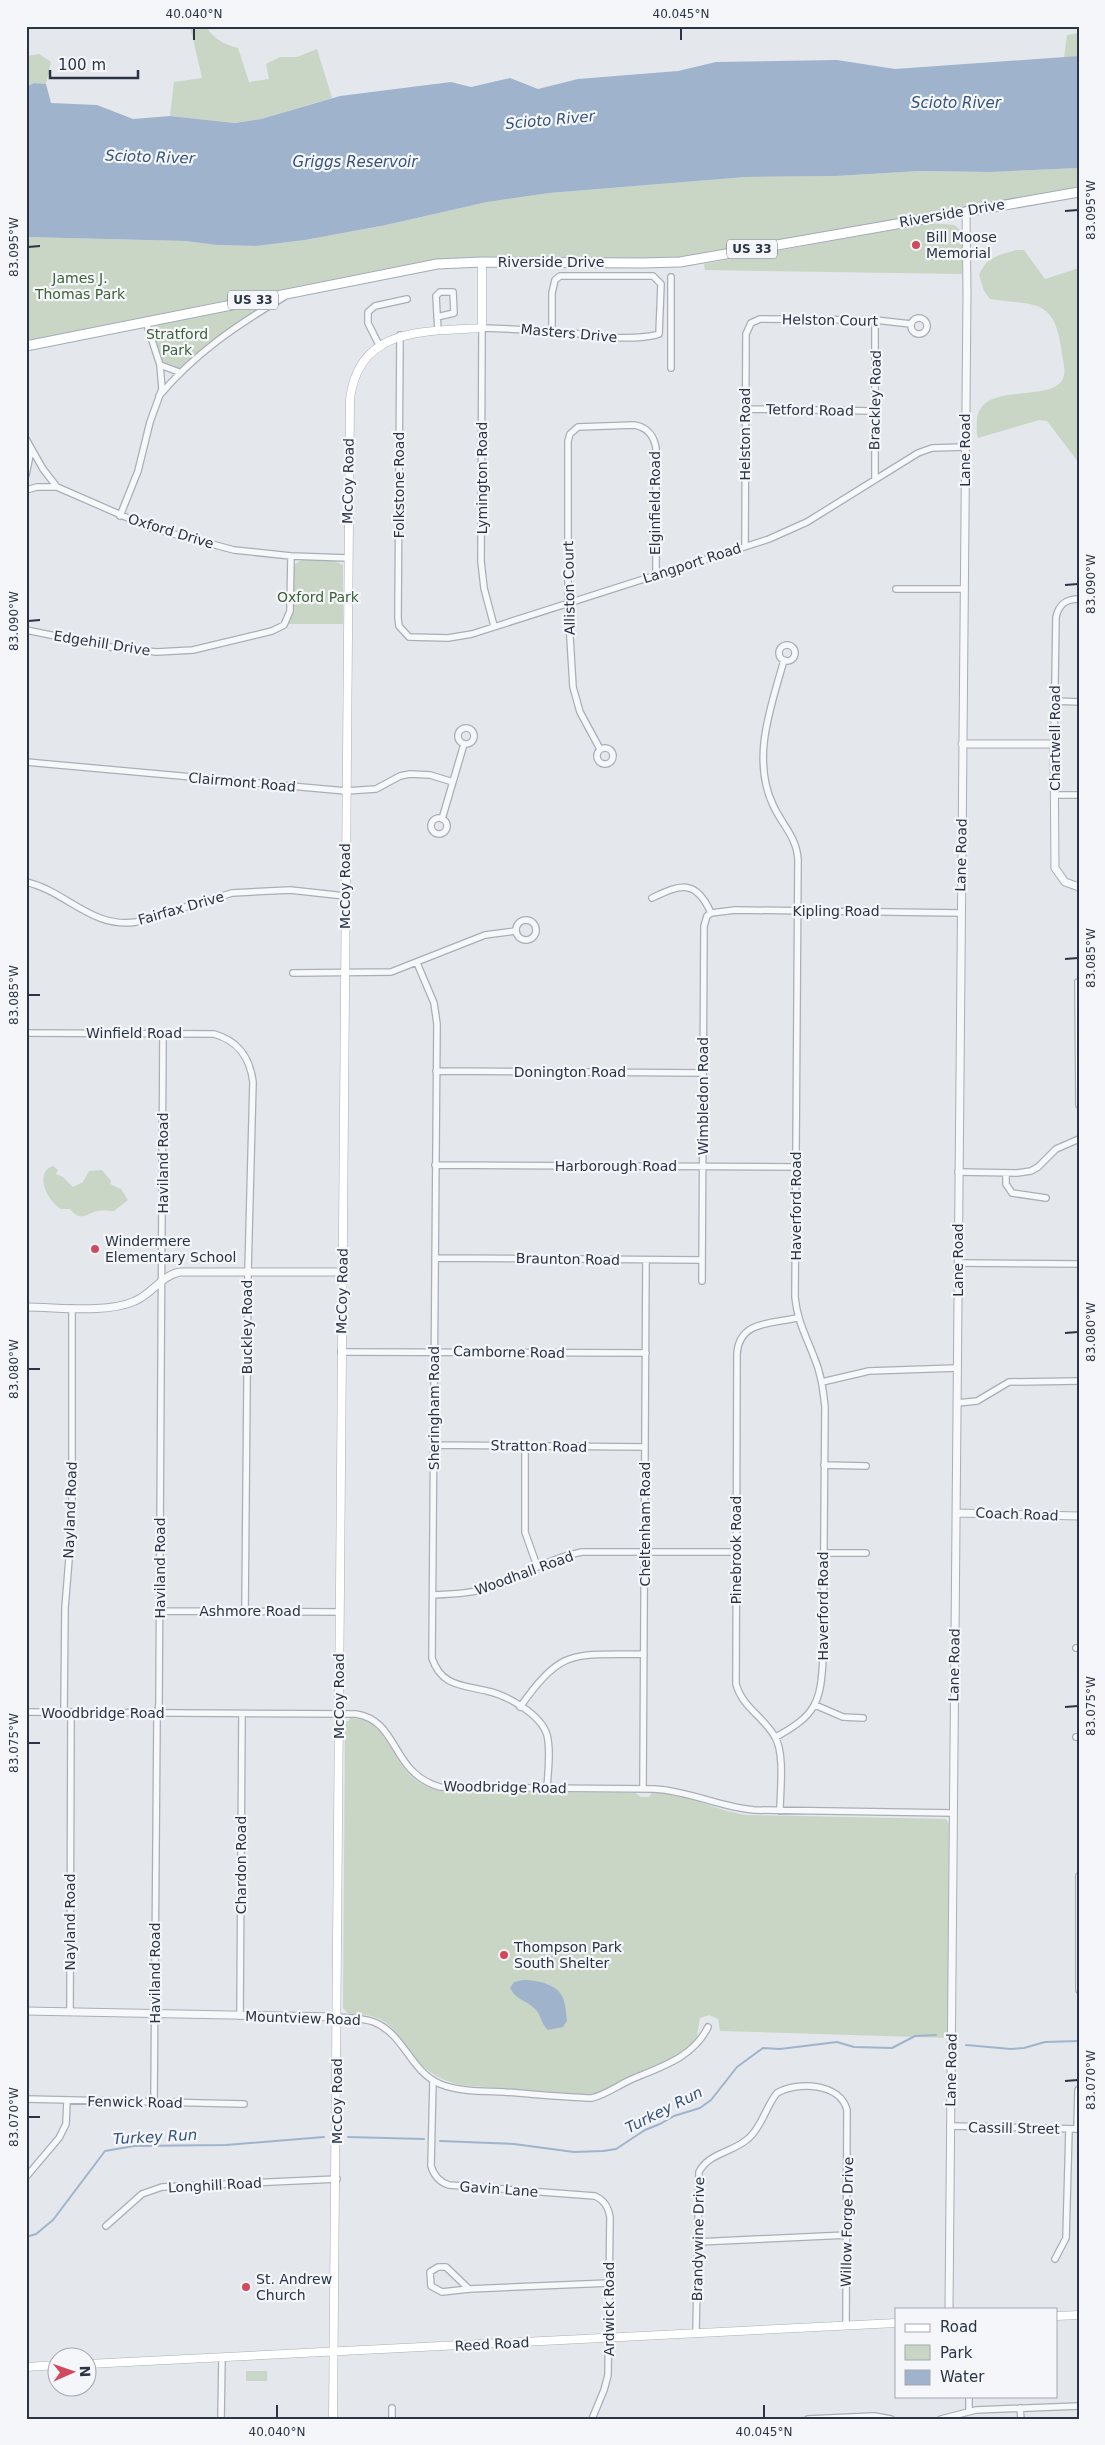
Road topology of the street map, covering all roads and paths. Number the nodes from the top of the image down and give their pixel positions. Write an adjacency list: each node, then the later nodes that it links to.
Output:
1 (1079, 192): 2 (main road, Riverside Drive / US 33)
2 (966, 211): 3 (main road, Riverside Drive / US 33); 28 (street, Lane Road)
3 (482, 262): 5 (main road, Riverside Drive / US 33); 12 (main road)
4 (671, 277): 13 (street)
5 (292, 292): 9 (main road, Riverside Drive / US 33); 22 (street)
6 (407, 299): 18 (street)
7 (437, 317): 7 (street); 14 (street)
8 (875, 320): 10 (street, Helston Court); 11 (street, Helston Court); 25 (street, Brackley Road)
9 (146, 322): 19 (main road, Riverside Drive / US 33); 20 (street)
10 (750, 323): 24 (street, Helston Road)
11 (911, 324)
12 (482, 328): 14 (main road, McCoy Road); 15 (street, Masters Drive); 43 (street, Lymington Road)
13 (669, 330): 17 (street, Masters Drive); 21 (street)
14 (438, 331): 16 (main road, McCoy Road)
15 (552, 331): 17 (street, Masters Drive); 17 (street)
16 (400, 335): 18 (main road, McCoy Road); 45 (street, Folkstone Road)
17 (657, 335)
18 (380, 345): 37 (main road, McCoy Road)
19 (26, 346)
20 (160, 365): 22 (street); 23 (street)
21 (670, 368)
22 (179, 372): 23 (street)
23 (160, 396): 34 (street)
24 (746, 410): 25 (street, Tetford Road); 35 (street, Helston Road)
25 (874, 411): 31 (street, Brackley Road)
26 (650, 433): 38 (street, Elginfield Road); 42 (street, Alliston Court)
27 (26, 439): 29 (street, Oxford Drive)
28 (965, 447): 31 (street, Langport Road); 40 (street, Lane Road)
29 (31, 448): 30 (street); 32 (street, Oxford Drive)
30 (26, 475)
31 (875, 479): 35 (street, Langport Road)
32 (57, 487): 33 (street); 34 (street, Oxford Drive)
33 (26, 490)
34 (120, 516): 36 (street, Oxford Drive)
35 (745, 546): 38 (street, Langport Road)
36 (291, 556): 37 (street, Oxford Drive); 44 (street, Edgehill Drive)
37 (348, 558): 55 (main road, McCoy Road)
38 (656, 575): 42 (street, Langport Road)
39 (896, 589): 40 (street)
40 (964, 589): 50 (street, Lane Road)
41 (1079, 599): 47 (street, Chartwell Road)
42 (568, 604): 43 (street, Langport Road); 52 (street, Alliston Court)
43 (494, 626): 45 (street, Langport Road)
44 (26, 630)
45 (404, 633)
46 (784, 660): 63 (street, Haverford Road)
47 (1055, 701): 48 (street); 51 (street, Chartwell Road)
48 (1079, 702)
49 (464, 744): 54 (street)
50 (962, 744): 51 (street); 65 (street, Lane Road)
51 (1054, 744): 56 (street, Chartwell Road)
52 (600, 749)
53 (26, 762): 55 (street, Clairmont Road)
54 (453, 782): 55 (street, Clairmont Road); 58 (street)
55 (346, 791): 61 (main road, McCoy Road)
56 (1054, 795): 57 (street); 60 (street, Chartwell Road)
57 (1079, 795)
58 (442, 819)
59 (26, 882): 61 (street, Fairfax Drive)
60 (1079, 887)
61 (345, 896): 69 (main road, McCoy Road)
62 (652, 898): 64 (street)
63 (798, 911): 64 (street, Kipling Road); 65 (street, Kipling Road); 80 (street, Haverford Road)
64 (711, 913): 75 (street, Wimbledon Road)
65 (961, 913): 81 (street, Lane Road)
66 (515, 931): 67 (street)
67 (417, 963): 69 (street); 74 (street, Sheringham Road)
68 (293, 973): 69 (street)
69 (345, 974): 90 (main road, McCoy Road)
70 (1078, 982): 76 (street)
71 (26, 1033): 72 (street, Winfield Road)
72 (164, 1033): 73 (street, Winfield Road); 92 (street, Haviland Road)
73 (239, 1047): 89 (street, Buckley Road)
74 (436, 1072): 75 (street, Donington Road); 78 (street, Sheringham Road)
75 (703, 1073): 79 (street, Wimbledon Road)
76 (1079, 1105)
77 (1079, 1139): 82 (street)
78 (435, 1165): 79 (street, Harborough Road); 84 (street, Sheringham Road)
79 (703, 1167): 80 (street, Harborough Road); 86 (street, Wimbledon Road)
80 (796, 1168): 95 (street, Haverford Road)
81 (958, 1172): 82 (street); 87 (street, Lane Road)
82 (1006, 1173): 83 (street)
83 (1046, 1198)
84 (435, 1258): 85 (street, Braunton Road); 96 (street, Sheringham Road)
85 (646, 1260): 86 (street, Braunton Road); 98 (street, Cheltenham Road)
86 (701, 1260): 91 (street, Wimbledon Road)
87 (958, 1263): 88 (street); 99 (street, Lane Road)
88 (1079, 1264)
89 (248, 1271): 90 (street); 92 (street); 117 (street, Buckley Road)
90 (342, 1272): 97 (main road, McCoy Road)
91 (702, 1281)
92 (162, 1282): 94 (street); 116 (street, Haviland Road)
93 (26, 1307): 94 (street)
94 (72, 1308): 123 (street, Nayland Road)
95 (797, 1318): 101 (street, Haverford Road); 111 (street, Pinebrook Road)
96 (434, 1351): 97 (street, Camborne Road); 98 (street, Camborne Road); 103 (street, Sheringham Road)
97 (341, 1352): 118 (main road, McCoy Road)
98 (646, 1353): 105 (street, Cheltenham Road)
99 (957, 1368): 101 (street); 102 (street, Lane Road)
100 (1079, 1381): 102 (street)
101 (822, 1382): 106 (street, Haverford Road)
102 (957, 1403): 108 (street, Lane Road)
103 (433, 1445): 104 (street, Stratton Road); 115 (street, Sheringham Road)
104 (525, 1446): 105 (street, Stratton Road); 114 (street)
105 (646, 1446): 110 (street, Cheltenham Road)
106 (824, 1465): 107 (street); 112 (street, Haverford Road)
107 (866, 1466)
108 (956, 1513): 109 (street, Coach Road); 133 (street, Lane Road)
109 (1079, 1516)
110 (645, 1552): 111 (street, Woodhall Road); 114 (street, Woodhall Road); 119 (street, Cheltenham Road)
111 (736, 1552): 129 (street, Pinebrook Road)
112 (824, 1553): 113 (street); 120 (street, Haverford Road)
113 (866, 1553)
114 (537, 1566): 115 (street, Woodhall Road)
115 (433, 1595): 121 (street, Sheringham Road)
116 (159, 1611): 117 (street, Ashmore Road); 125 (street, Haviland Road)
117 (245, 1611): 118 (street, Ashmore Road)
118 (340, 1612): 127 (main road, McCoy Road)
119 (644, 1654): 121 (street); 131 (street, Cheltenham Road)
120 (815, 1705): 128 (street); 129 (street, Haverford Road)
121 (520, 1707): 130 (street, Sheringham Road)
122 (26, 1712): 123 (street, Woodbridge Road)
123 (64, 1712): 124 (street, Woodbridge Road)
124 (71, 1712): 125 (street, Woodbridge Road); 137 (street, Nayland Road)
125 (158, 1713): 126 (street, Woodbridge Road); 138 (street, Haviland Road)
126 (242, 1714): 127 (street, Woodbridge Road); 139 (street, Chardon Road)
127 (339, 1714): 130 (street, Woodbridge Road); 140 (main road, McCoy Road)
128 (863, 1718)
129 (776, 1737): 132 (street)
130 (547, 1788): 131 (street, Woodbridge Road)
131 (643, 1789): 132 (street, Woodbridge Road)
132 (780, 1811): 133 (street, Woodbridge Road)
133 (953, 1813): 149 (street, Lane Road)
134 (1079, 1876): 135 (street)
135 (1079, 1990)
136 (26, 2011): 137 (street, Mountview Road)
137 (70, 2012): 138 (street, Mountview Road)
138 (155, 2014): 139 (street, Mountview Road); 146 (street, Haviland Road)
139 (240, 2016): 140 (street, Mountview Road)
140 (336, 2018): 142 (street, Mountview Road); 153 (main road, McCoy Road)
141 (708, 2027): 142 (street, Mountview Road)
142 (433, 2080): 154 (street, Gavin Lane)
143 (1078, 2090): 151 (street)
144 (26, 2099): 145 (street, Fenwick Road)
145 (68, 2100): 146 (street, Fenwick Road); 152 (street)
146 (154, 2102): 147 (street, Fenwick Road)
147 (244, 2104)
148 (848, 2119): 156 (street, Willow Forge Drive); 157 (street, Brandywine Drive)
149 (950, 2126): 150 (street, Cassill Street); 161 (street, Lane Road)
150 (1069, 2129): 151 (street, Cassill Street); 158 (street)
151 (1078, 2129)
152 (26, 2177)
153 (336, 2178): 155 (street, Longhill Road); 168 (main road, McCoy Road)
154 (602, 2199): 159 (street, Ardwick Road)
155 (106, 2226)
156 (847, 2235): 157 (street); 165 (street, Willow Forge Drive)
157 (697, 2242): 166 (street, Brandywine Drive)
158 (1055, 2259)
159 (609, 2283): 160 (street); 167 (street, Ardwick Road)
160 (469, 2289): 160 (street)
161 (949, 2308)
162 (1079, 2315): 163 (main road)
163 (1058, 2316)
164 (895, 2323): 165 (main road, Reed Road)
165 (846, 2325): 166 (main road, Reed Road)
166 (696, 2333): 167 (main road, Reed Road)
167 (609, 2338): 168 (main road, Reed Road); 181 (street, Ardwick Road)
168 (334, 2352): 169 (main road, Reed Road); 179 (main road, McCoy Road)
169 (222, 2357): 170 (main road, Reed Road); 178 (street)
170 (98, 2363)
171 (48, 2366): 172 (main road)
172 (26, 2367)
173 (969, 2398): 177 (street)
174 (1079, 2406): 176 (street)
175 (392, 2408): 180 (street)
176 (1020, 2408): 177 (street); 185 (street)
177 (968, 2411): 184 (street)
178 (221, 2419)
179 (333, 2419)
180 (392, 2419)
181 (592, 2419)
182 (808, 2419): 183 (street)
183 (891, 2419)
184 (942, 2419)
185 (1021, 2419)

